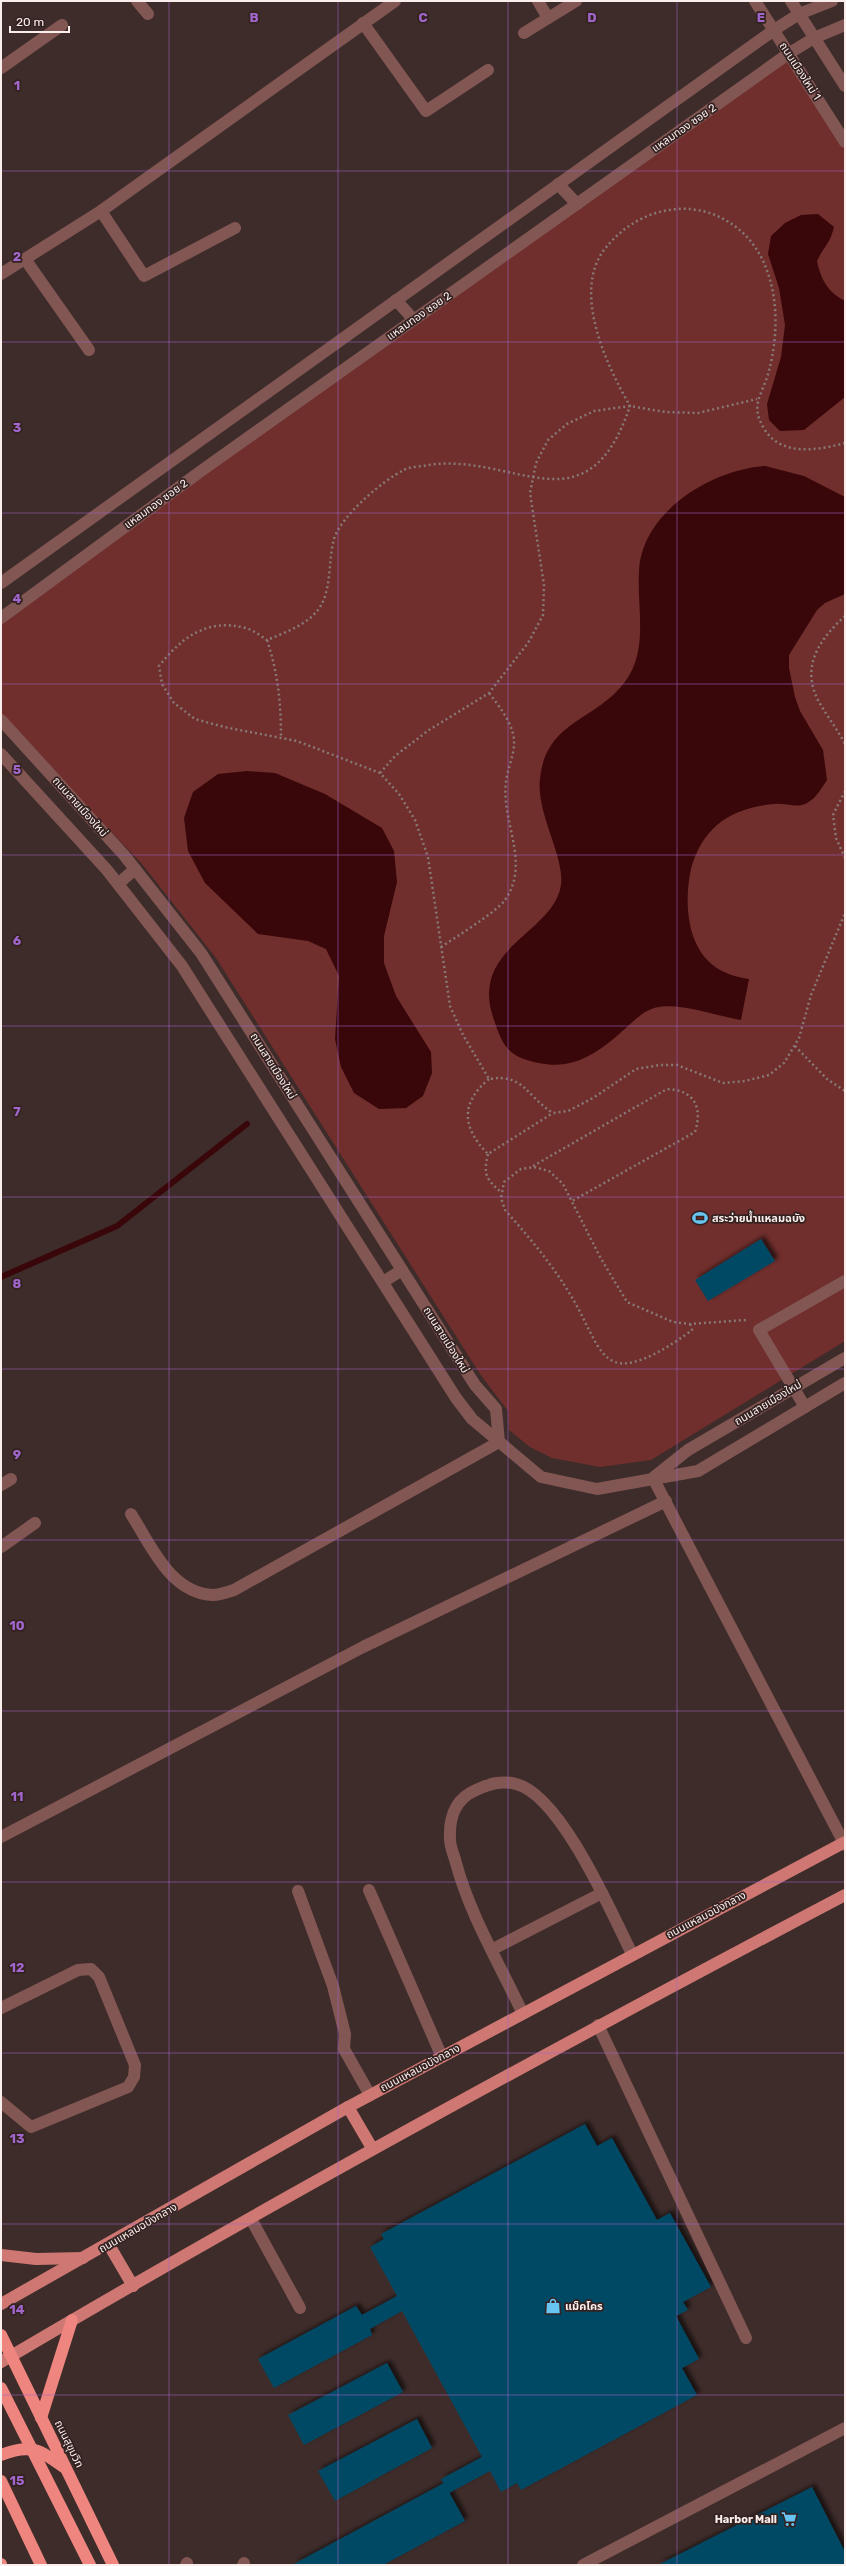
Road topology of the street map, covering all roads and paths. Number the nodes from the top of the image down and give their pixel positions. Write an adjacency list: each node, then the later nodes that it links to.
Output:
1 (137, 1): 8 (street)
2 (395, 1): 11 (street)
3 (538, 1): 10 (street)
4 (576, 1): 10 (street)
5 (754, 1): 14 (street, ถนนเมืองใหม่ 1)
6 (791, 1): 9 (street)
7 (832, 1): 9 (street)
8 (148, 14)
9 (799, 14): 14 (street); 16 (street)
10 (548, 18): 15 (street)
11 (363, 23): 19 (street); 24 (street)
12 (62, 25): 18 (street)
13 (845, 26): 16 (street, แหลมทอง ซอย 2)
14 (774, 30): 17 (street, ถนนเมืองใหม่ 1); 22 (street)
15 (524, 33)
16 (814, 38): 17 (street, แหลมทอง ซอย 2); 20 (street)
17 (788, 54): 21 (street, ถนนเมืองใหม่ 1); 23 (street, แหลมทอง ซอย 2)
18 (3, 62)
19 (488, 70)
20 (845, 86)
21 (845, 142)
22 (558, 184): 23 (street); 28 (street)
23 (577, 204): 29 (street, แหลมทอง ซอย 2)
24 (101, 211): 25 (street); 26 (street)
25 (235, 228)
26 (25, 259): 27 (street); 30 (street)
27 (1, 274)
28 (396, 300): 29 (street); 35 (street)
29 (414, 320): 37 (street, แหลมทอง ซอย 2)
30 (89, 350)
31 (757, 399): 32 (path); 32 (path); 33 (path)
32 (630, 406): 34 (path); 34 (path)
33 (845, 443)
34 (531, 478): 38 (path); 39 (path)
35 (1, 583)
36 (845, 616): 42 (path)
37 (1, 618)
38 (267, 640): 41 (path); 41 (path)
39 (489, 693): 44 (path); 50 (path)
40 (1, 720): 47 (street, ถนนสายเมืองใหม่)
41 (280, 737): 44 (path)
42 (845, 744)
43 (1, 754): 48 (street, ถนนสายเมืองใหม่)
44 (380, 773): 50 (path)
45 (845, 791): 46 (path)
46 (845, 858)
47 (135, 869): 48 (street); 59 (street, ถนนสายเมืองใหม่)
48 (118, 884): 61 (street, ถนนสายเมืองใหม่)
49 (845, 913): 51 (path)
50 (441, 948): 52 (path)
51 (795, 1046): 53 (path); 54 (path)
52 (488, 1079): 54 (path); 55 (path)
53 (845, 1091)
54 (553, 1113): 55 (path)
55 (488, 1154): 57 (path)
56 (530, 1167): 57 (path); 58 (path); 58 (path)
57 (502, 1193): 62 (path)
58 (572, 1200): 62 (path)
59 (402, 1270): 61 (street); 68 (street, ถนนสายเมืองใหม่)
60 (845, 1281): 63 (street)
61 (383, 1282): 68 (street, ถนนสายเมืองใหม่)
62 (690, 1324): 63 (path)
63 (759, 1330): 66 (street)
64 (845, 1358): 66 (street, ถนนสายเมืองใหม่)
65 (845, 1383): 67 (street, ถนนสายเมืองใหม่)
66 (794, 1388): 67 (street); 69 (street, ถนนสายเมืองใหม่)
67 (804, 1407): 69 (street, ถนนสายเมืองใหม่)
68 (499, 1442): 69 (street, ถนนสายเมืองใหม่); 71 (street)
69 (653, 1478): 70 (street)
70 (666, 1501): 74 (street); 75 (street)
71 (131, 1514)
72 (35, 1523): 73 (street)
73 (1, 1546)
74 (1, 1838)
75 (845, 1843): 81 (main road, ถนนแหลมฉบังกลาง)
76 (368, 1890): 85 (street)
77 (298, 1891): 86 (street)
78 (602, 1893): 80 (street); 80 (street); 81 (street)
79 (845, 1895): 84 (main road)
80 (493, 1949): 83 (street)
81 (632, 1954): 83 (main road, ถนนแหลมฉบังกลาง)
82 (1, 2008): 87 (street)
83 (522, 2012): 85 (main road, ถนนแหลมฉบังกลาง)
84 (598, 2025): 89 (main road); 99 (street)
85 (442, 2056): 86 (main road, ถนนแหลมฉบังกลาง)
86 (370, 2095): 88 (main road, ถนนแหลมฉบังกลาง)
87 (1, 2102)
88 (348, 2107): 89 (main road); 91 (main road, ถนนแหลมฉบังกลาง)
89 (372, 2148): 90 (main road)
90 (251, 2219): 94 (main road); 96 (street)
91 (109, 2244): 93 (main road, ถนนแหลมฉบังกลาง); 94 (main road)
92 (1, 2255): 93 (main road)
93 (85, 2258): 95 (main road, ถนนแหลมฉบังกลาง)
94 (133, 2286): 97 (main road)
95 (1, 2304)
96 (300, 2308)
97 (72, 2320): 100 (main road); 102 (highway)
98 (1, 2335): 100 (highway, ถนนสุขุมวิท)
99 (746, 2338)
100 (6, 2359): 102 (highway, ถนนสุขุมวิท)
101 (1, 2388): 108 (highway)
102 (41, 2418): 105 (highway, ถนนสุขุมวิท)
103 (845, 2428): 110 (street)
104 (1, 2455): 105 (highway)
105 (66, 2468): 109 (highway, ถนนสุขุมวิท)
106 (1, 2481): 107 (highway)
107 (41, 2565)
108 (90, 2565)
109 (114, 2565)
110 (582, 2565)

